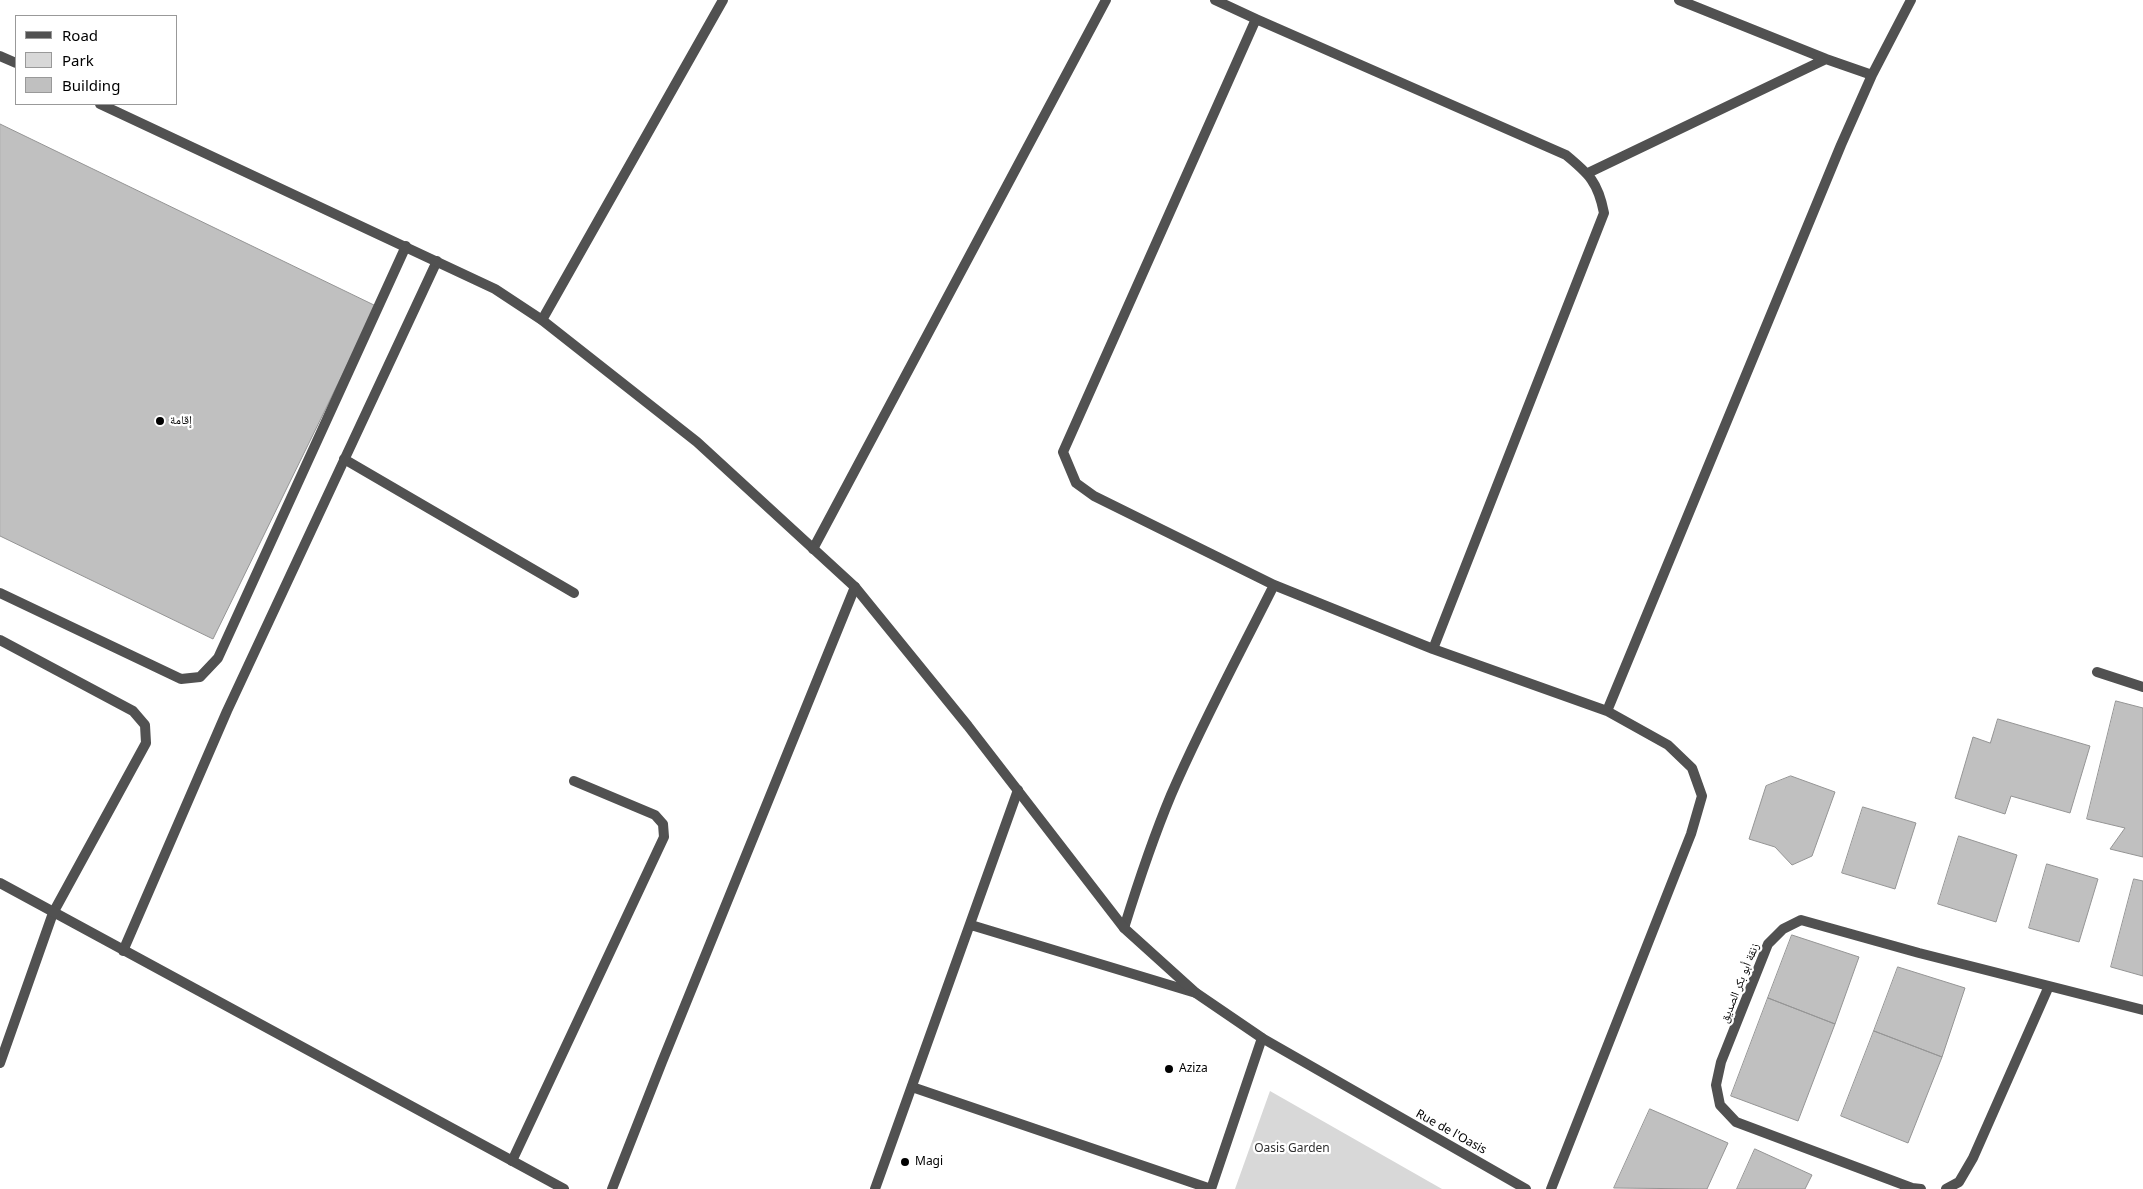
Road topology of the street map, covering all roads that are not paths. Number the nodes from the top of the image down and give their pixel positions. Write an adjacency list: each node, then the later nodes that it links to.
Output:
1 (723, 0): 15 (street)
2 (1106, 0): 17 (street)
3 (1215, 0): 6 (street)
4 (1679, 0): 8 (street)
5 (1911, 0): 10 (street)
6 (1256, 19): 12 (street); 18 (street)
7 (0, 56): 9 (street)
8 (1826, 59): 10 (street); 12 (street)
9 (15, 63)
10 (1872, 75): 26 (street)
11 (102, 105): 13 (street)
12 (1588, 173): 23 (street)
13 (406, 246): 14 (street); 20 (street)
14 (437, 261): 15 (street); 16 (street)
15 (542, 320): 17 (street)
16 (344, 459): 21 (street); 33 (street)
17 (813, 549): 19 (street)
18 (1274, 585): 23 (street); 32 (street)
19 (856, 587): 28 (street); 42 (street)
20 (0, 593)
21 (574, 593)
22 (0, 640): 30 (street)
23 (1432, 650): 26 (street)
24 (2098, 672): 25 (street)
25 (2143, 688)
26 (1607, 711): 46 (street)
27 (574, 782): 40 (street)
28 (1018, 790): 31 (street); 32 (street)
29 (0, 883): 30 (street)
30 (53, 913): 33 (street); 38 (street)
31 (971, 925): 35 (street); 39 (street)
32 (1124, 928): 35 (street)
33 (123, 951): 40 (street)
34 (2049, 986): 36 (street, زنقة أبو بكر الصديق); 47 (street, زنقة أبو بكر الصديق); 48 (street)
35 (1196, 993): 37 (street, Rue de l'Oasis)
36 (2143, 1010)
37 (1262, 1038): 44 (street); 45 (street, Rue de l'Oasis)
38 (0, 1063)
39 (912, 1087): 43 (street); 44 (street)
40 (512, 1161): 41 (street)
41 (564, 1189)
42 (612, 1189)
43 (875, 1189)
44 (1211, 1189)
45 (1526, 1189)
46 (1551, 1189)
47 (1921, 1189)
48 (1946, 1189)

